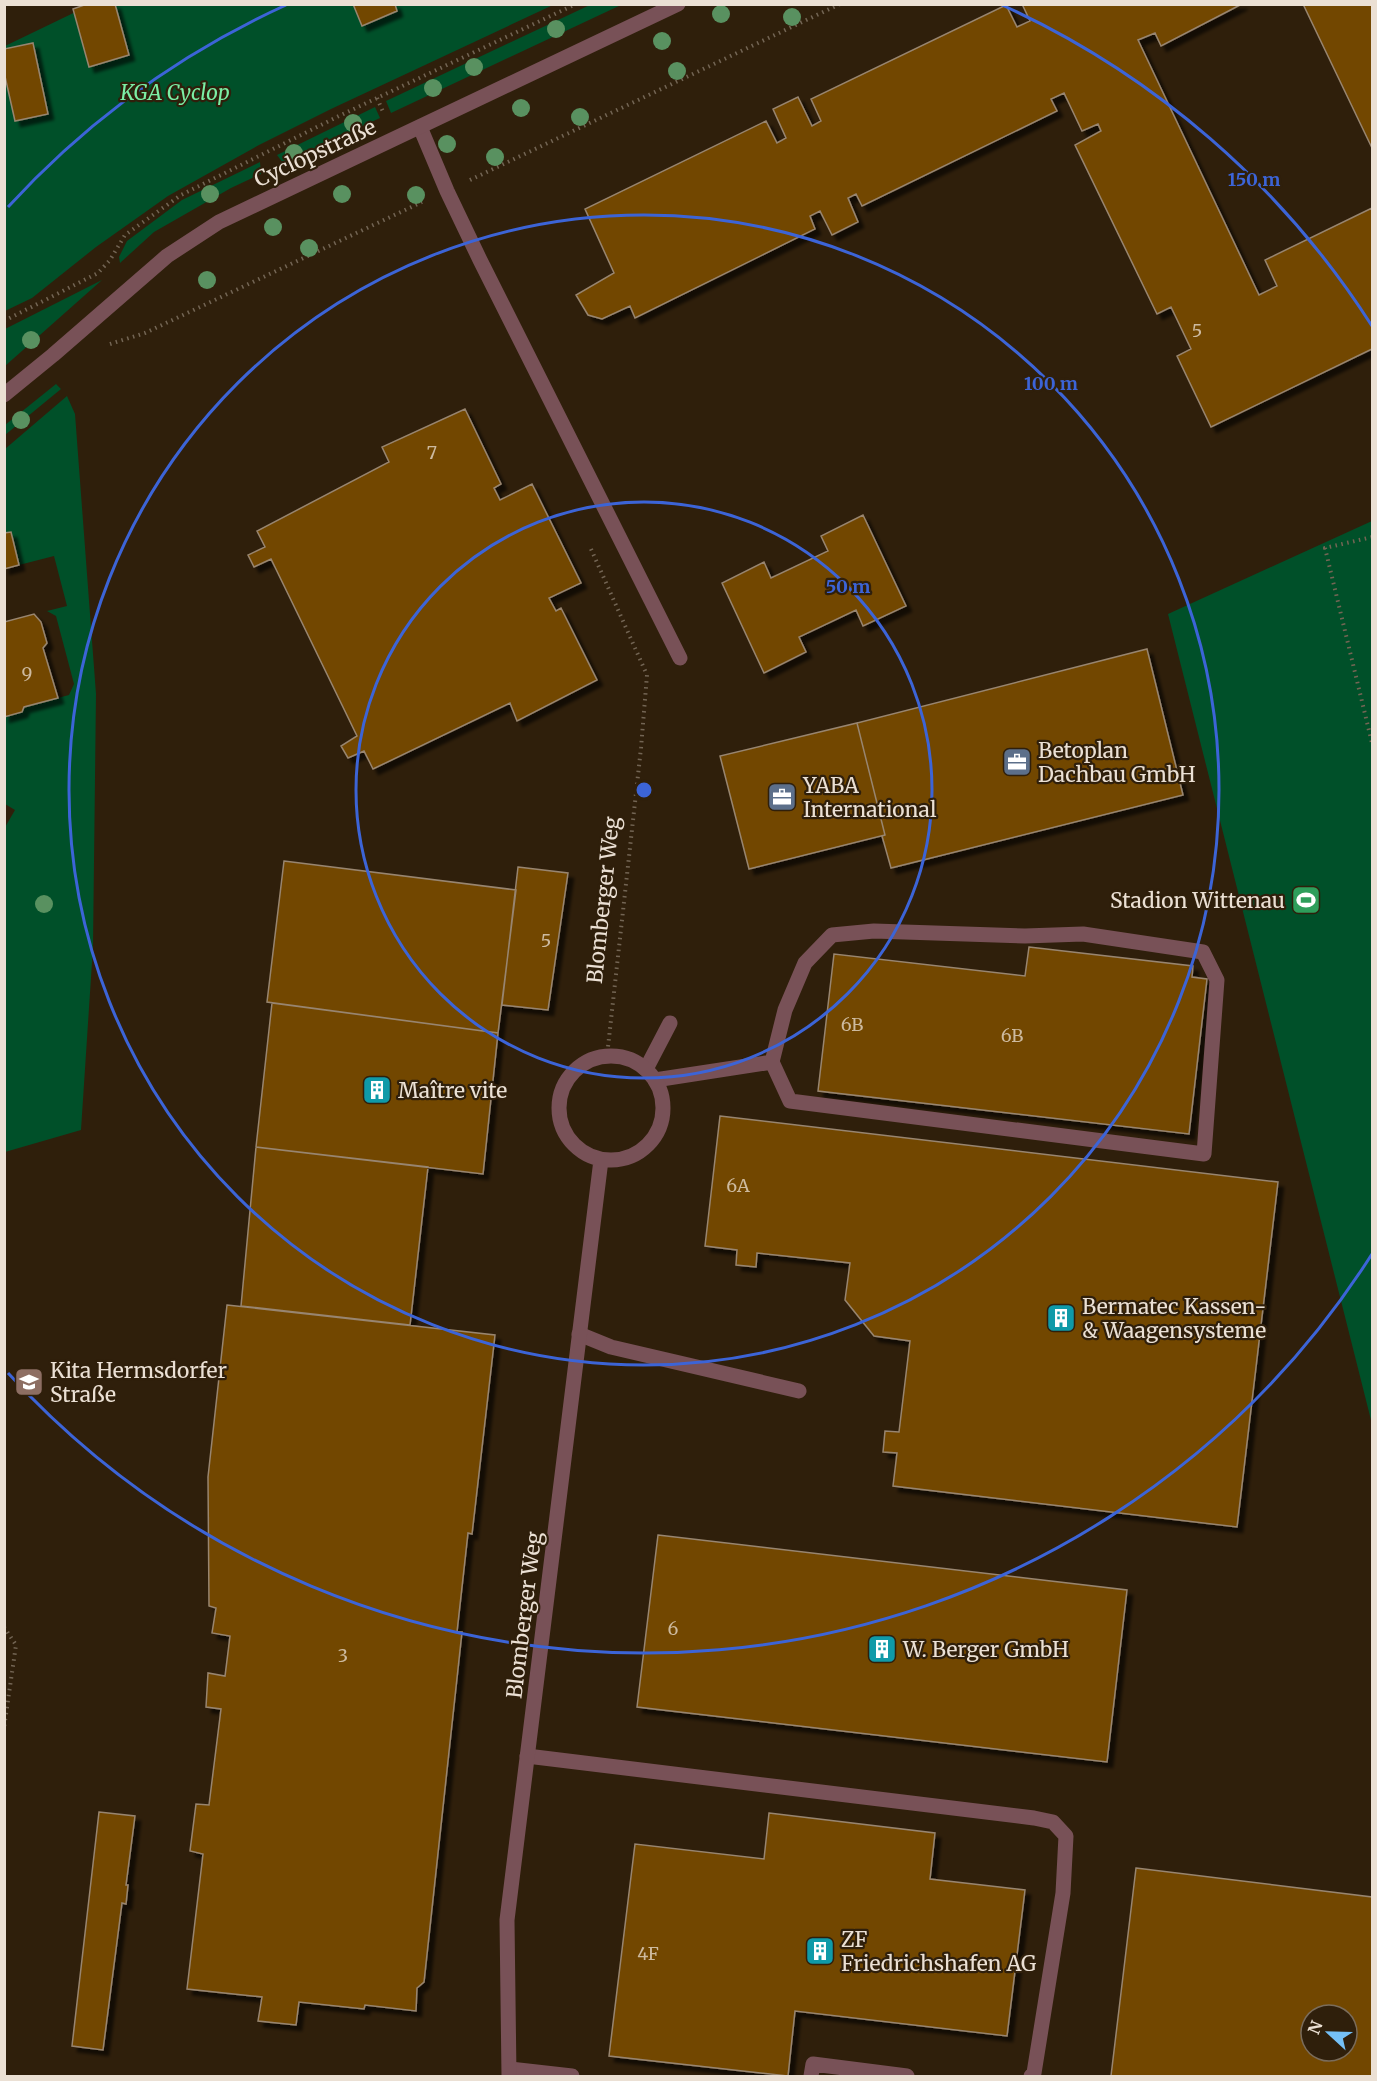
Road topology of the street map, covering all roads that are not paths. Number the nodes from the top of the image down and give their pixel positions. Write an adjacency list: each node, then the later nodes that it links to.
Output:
1 (678, 4): 2 (street, Cyclopstraße)
2 (420, 127): 3 (street, Cyclopstraße); 4 (street)
3 (4, 395)
4 (680, 658)
5 (670, 1023): 7 (street)
6 (772, 1062): 6 (street); 7 (street)
7 (651, 1074): 8 (street); 8 (street)
8 (601, 1160): 9 (street, Blomberger Weg)
9 (579, 1334): 10 (street); 11 (street, Blomberger Weg)
10 (799, 1392)
11 (527, 1756): 12 (street, Blomberger Weg); 16 (street)
12 (509, 2073): 13 (street)
13 (572, 2076)
14 (811, 2076): 15 (street)
15 (907, 2076)
16 (1031, 2076)

